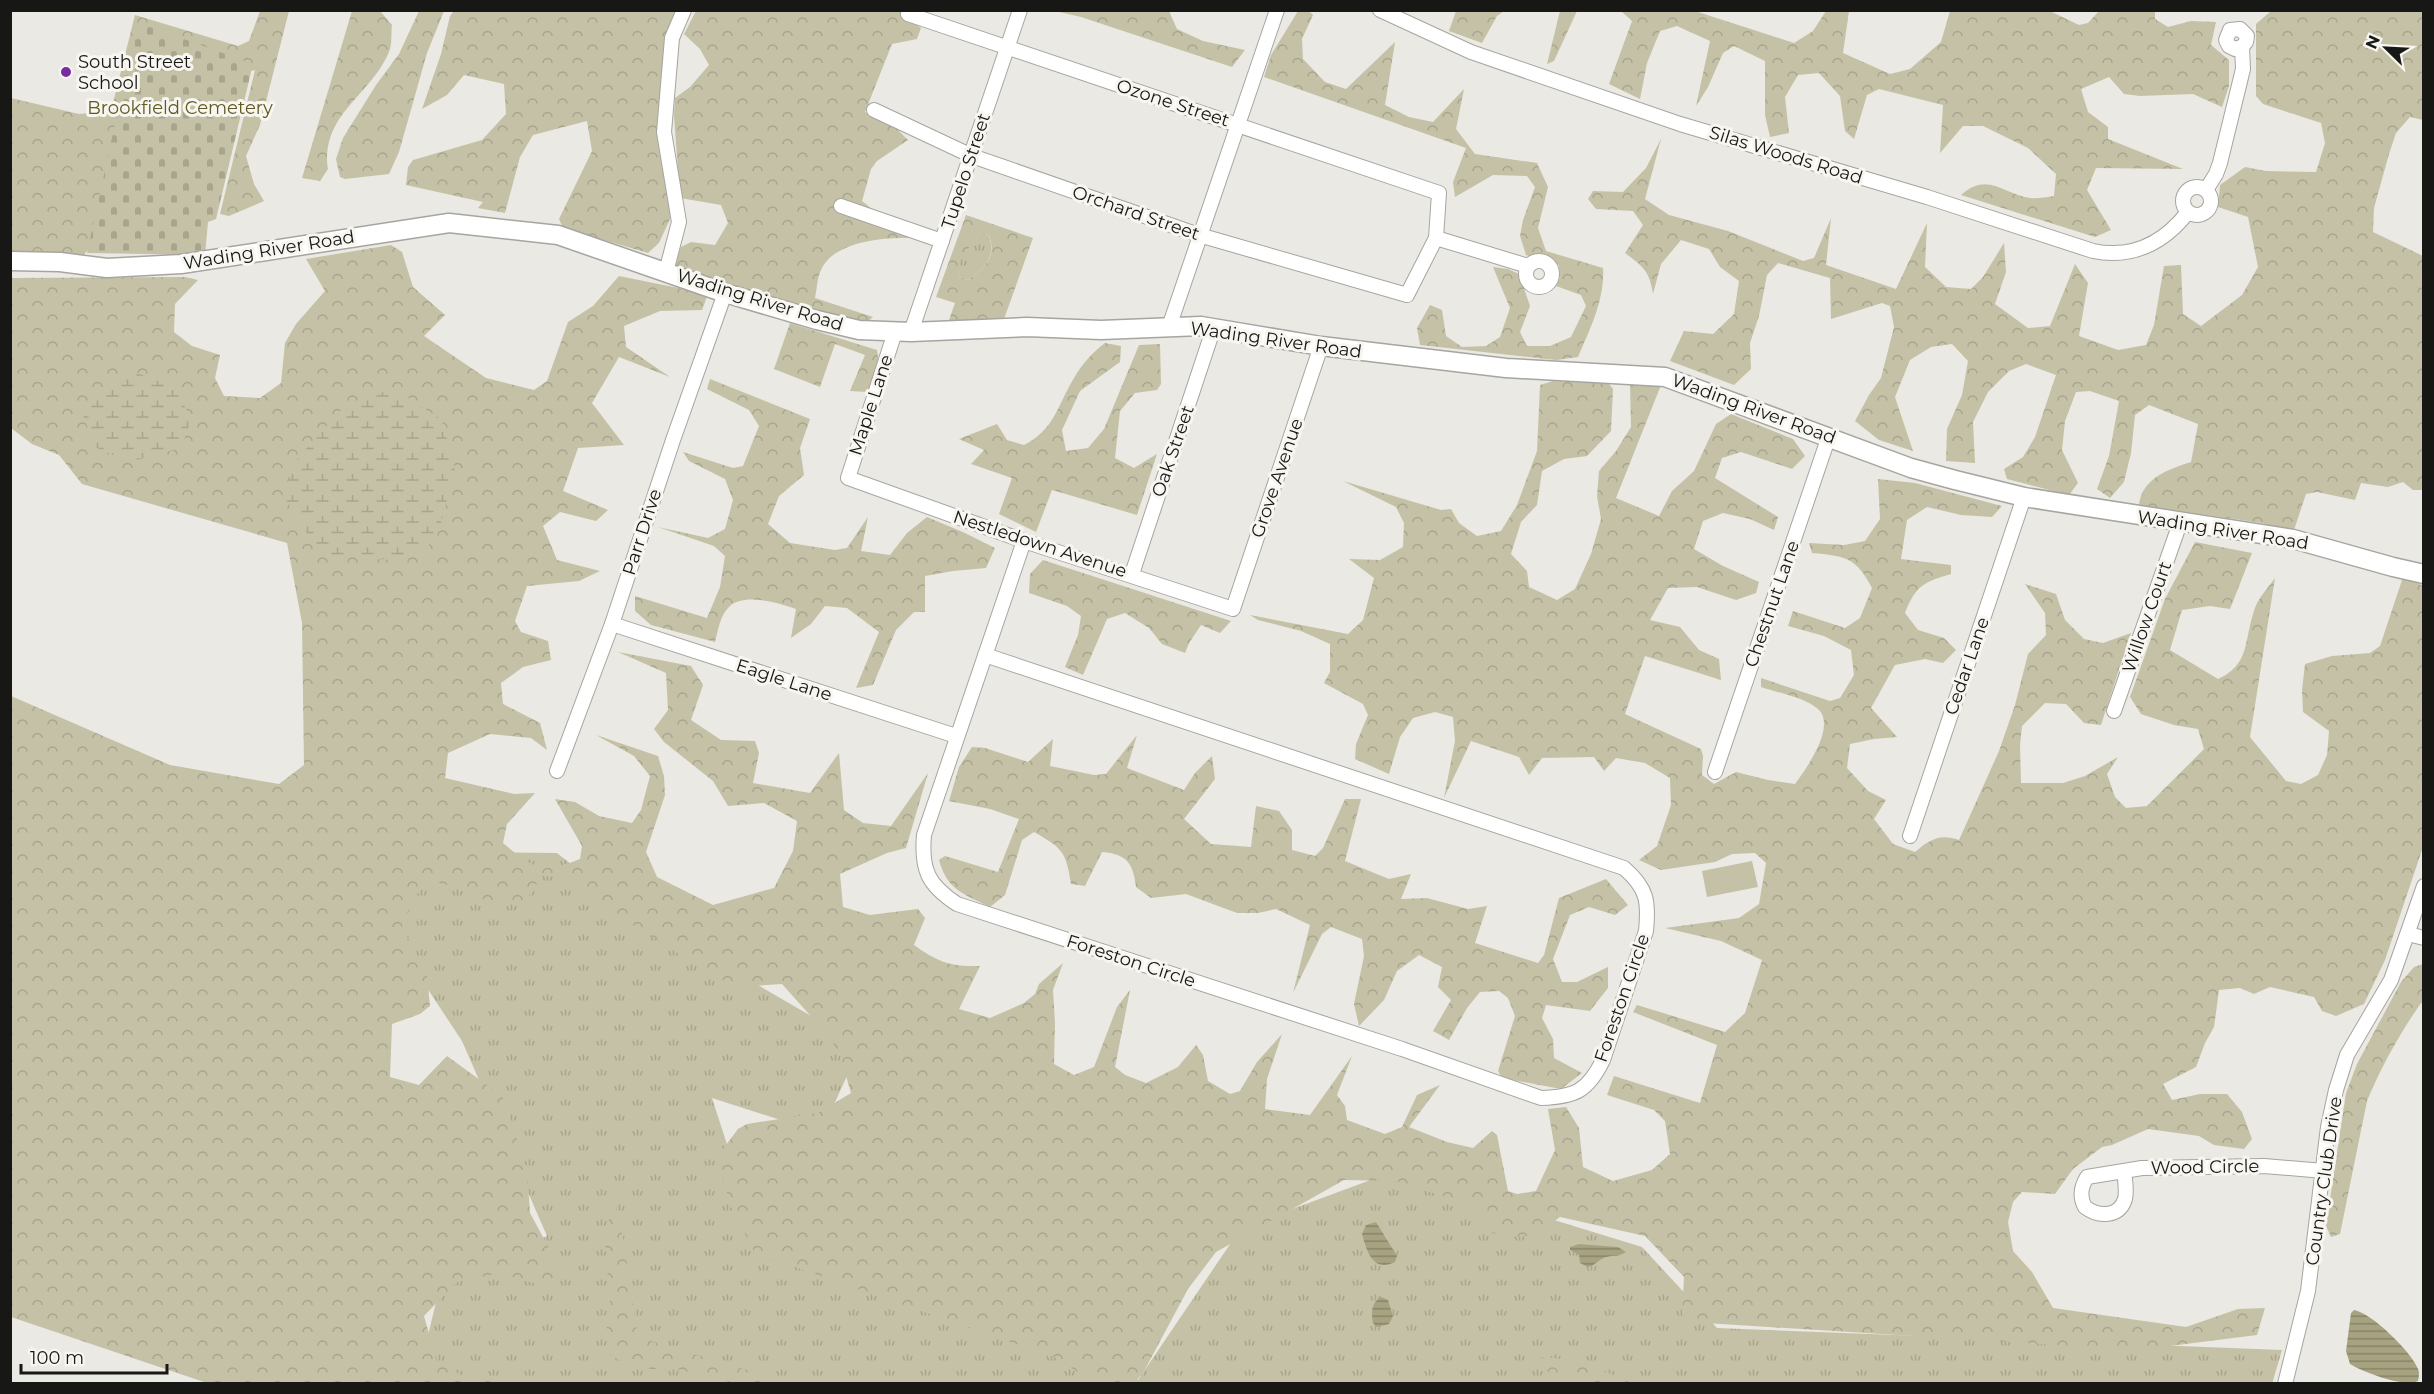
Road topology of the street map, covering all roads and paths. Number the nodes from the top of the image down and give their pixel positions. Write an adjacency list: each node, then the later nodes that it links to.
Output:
1 (684, 10): 19 (street)
2 (1020, 10): 7 (street, Tupelo Street)
3 (1277, 10): 9 (street)
4 (1380, 10): 13 (street, Silas Woods Road)
5 (908, 14): 7 (street, Ozone Street)
6 (2242, 47): 11 (street, Silas Woods Road)
7 (1006, 48): 9 (street, Ozone Street); 10 (street, Tupelo Street)
8 (874, 110): 10 (street, Orchard Street)
9 (1237, 124): 14 (street); 15 (street, Ozone Street)
10 (972, 156): 14 (street, Orchard Street); 16 (street, Tupelo Street)
11 (2206, 190): 13 (street, Silas Woods Road); 13 (street, Silas Woods Road)
12 (841, 206): 16 (street)
13 (2188, 212)
14 (1200, 235): 15 (street, Orchard Street); 21 (street)
15 (1436, 238): 18 (street)
16 (942, 241): 23 (street, Tupelo Street)
17 (10, 261): 19 (main road, Wading River Road)
18 (1528, 266)
19 (666, 272): 20 (main road, Wading River Road)
20 (725, 293): 23 (main road, Wading River Road); 33 (street, Parr Drive)
21 (1169, 327): 22 (main road, Wading River Road); 23 (main road, Wading River Road)
22 (1214, 327): 24 (main road, Wading River Road); 30 (street, Oak Street)
23 (903, 332): 26 (street, Maple Lane)
24 (1321, 346): 25 (main road, Wading River Road); 32 (street, Grove Avenue)
25 (1829, 436): 27 (main road, Wading River Road); 38 (street, Chestnut Lane)
26 (848, 478): 29 (street, Nestledown Avenue)
27 (2024, 497): 28 (main road, Wading River Road); 39 (street, Cedar Lane)
28 (2180, 523): 31 (main road, Wading River Road); 35 (street, Willow Court)
29 (1024, 541): 30 (street, Nestledown Avenue); 34 (street, Foreston Circle)
30 (1132, 574): 32 (street, Nestledown Avenue)
31 (2424, 574)
32 (1233, 609)
33 (612, 624): 36 (street, Eagle Lane); 37 (street, Parr Drive)
34 (985, 655): 36 (street, Foreston Circle); 36 (street, Foreston Circle)
35 (2114, 711)
36 (956, 736)
37 (558, 771)
38 (1715, 772)
39 (1910, 836)
40 (2424, 886): 41 (street, Country Club Drive)
41 (2408, 934): 42 (street); 44 (street, Country Club Drive)
42 (2424, 938)
43 (2124, 1171): 43 (street, Wood Circle); 44 (street, Wood Circle)
44 (2324, 1171): 45 (street, Country Club Drive)
45 (2285, 1383)

